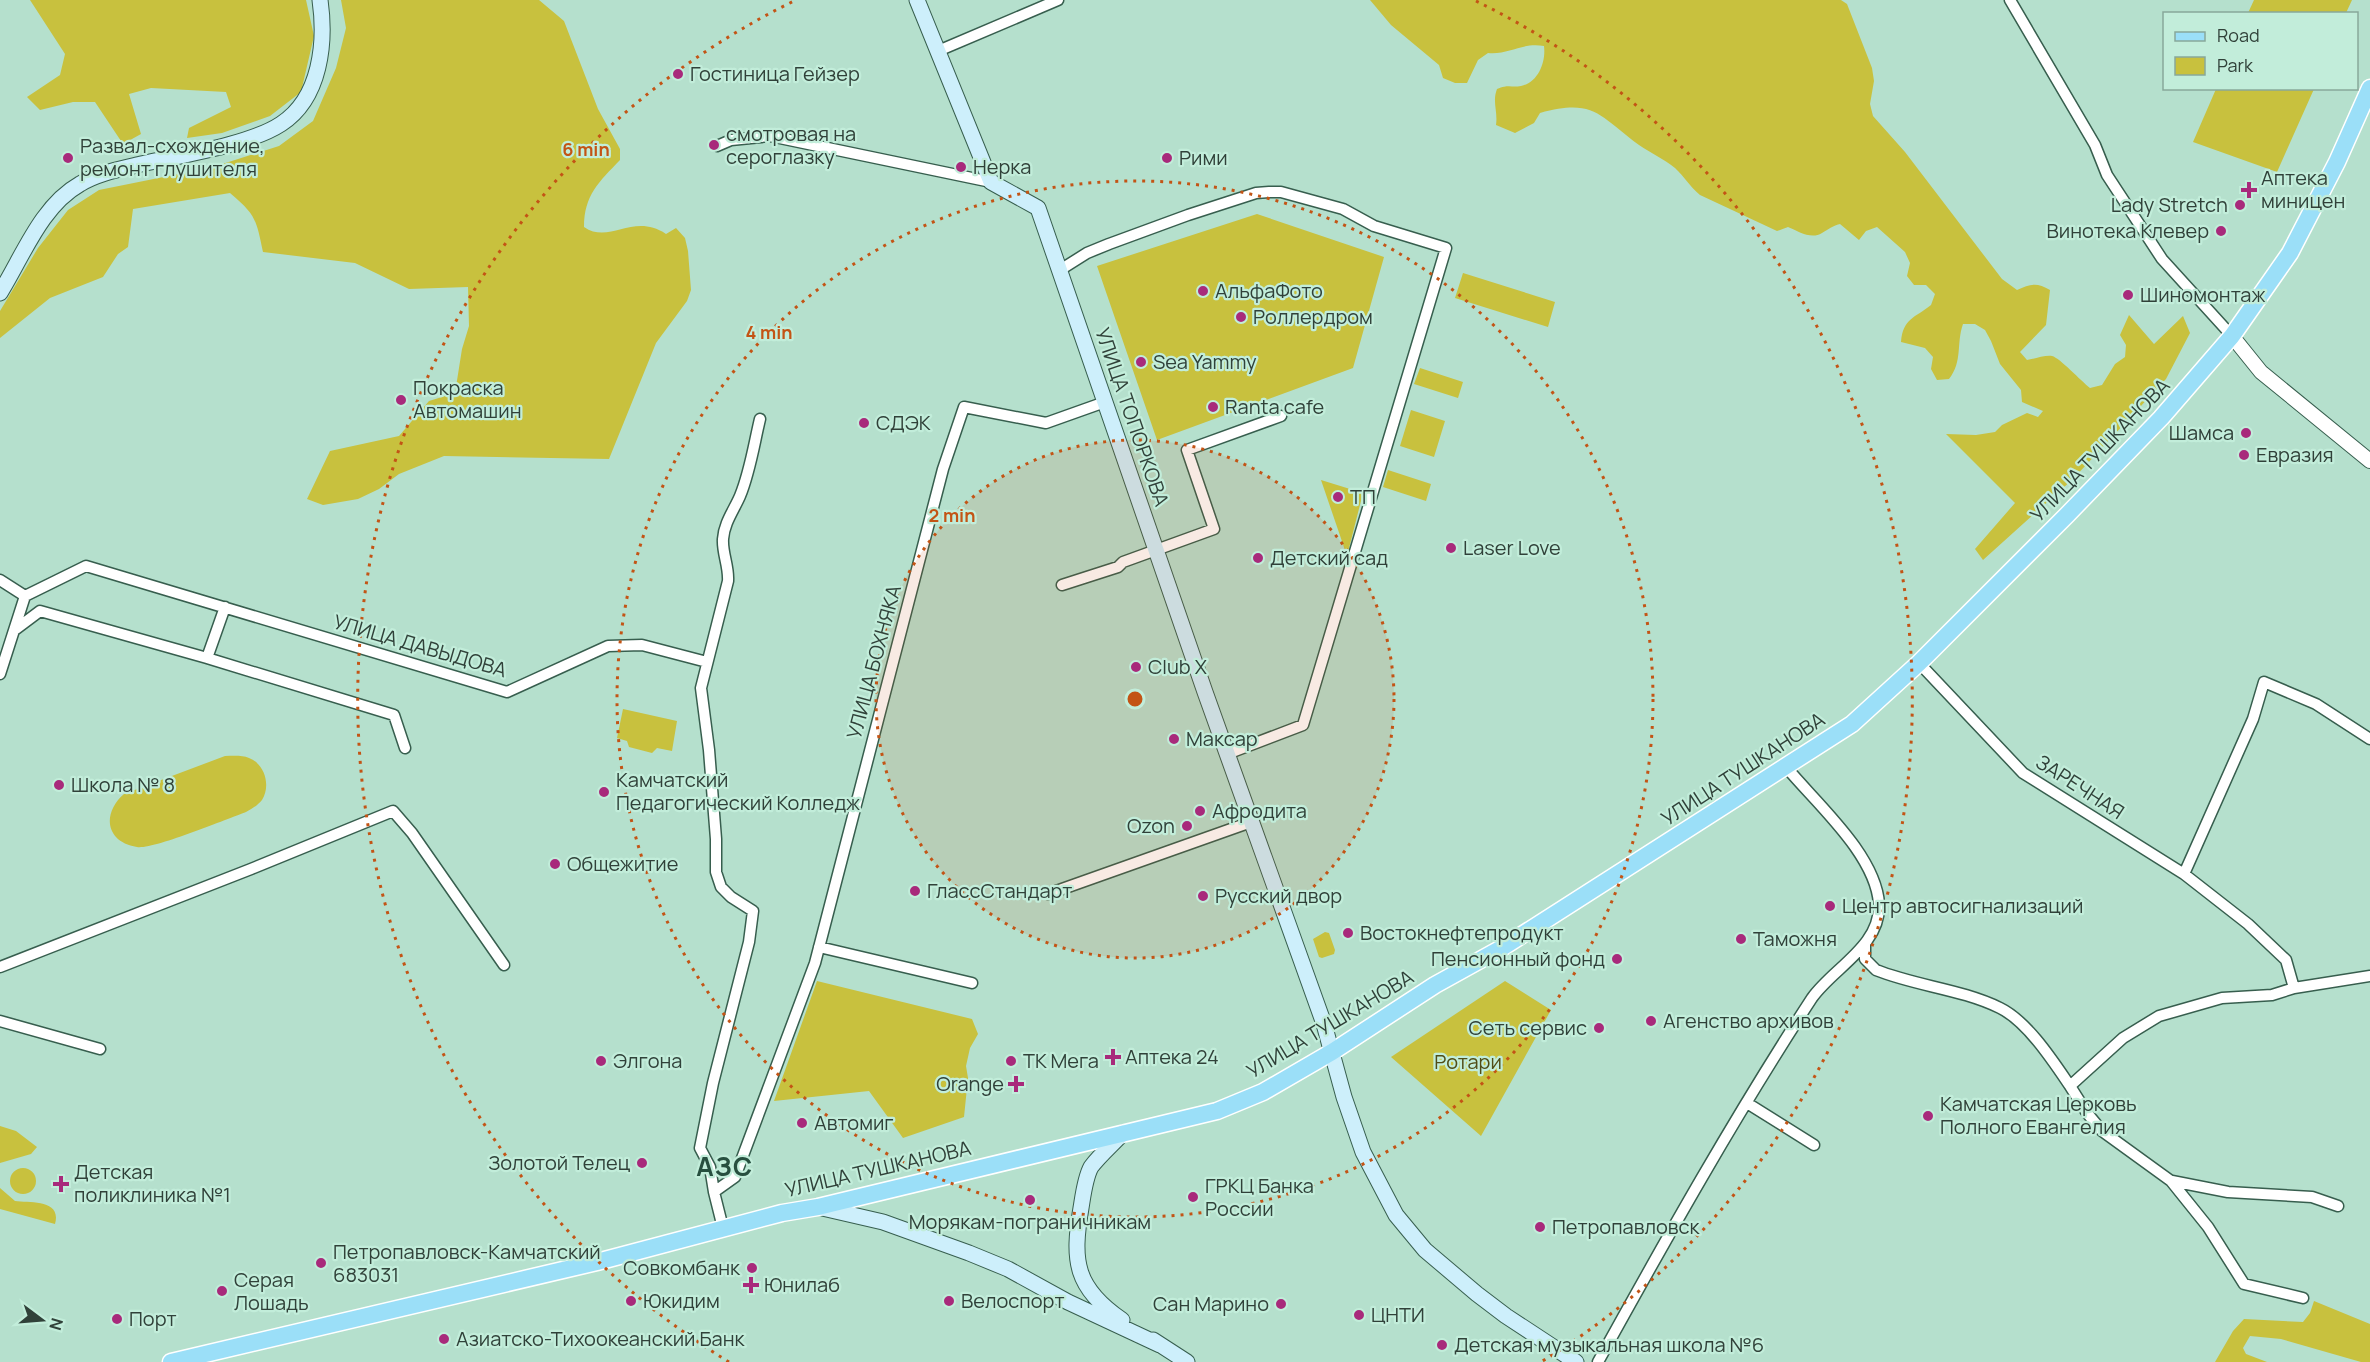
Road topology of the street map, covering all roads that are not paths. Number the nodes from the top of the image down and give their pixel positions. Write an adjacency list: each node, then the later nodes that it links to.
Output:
1 (320, 0): 10 (main road)
2 (917, 0): 5 (main road)
3 (1058, 0): 5 (street)
4 (2010, 0): 11 (street)
5 (938, 51): 8 (main road)
6 (2370, 88): 11 (main road, УЛИЦА ТУШКАНОВА)
7 (717, 146): 8 (street)
8 (991, 182): 9 (main road, УЛИЦА ТОПОРКОВА)
9 (1060, 270): 12 (main road, УЛИЦА ТОПОРКОВА); 29 (street)
10 (0, 293)
11 (2232, 336): 15 (street); 25 (main road, УЛИЦА ТУШКАНОВА)
12 (1105, 402): 16 (main road, УЛИЦА ТОПОРКОВА); 35 (street, УЛИЦА БОХНЯКА)
13 (1281, 416): 16 (street)
14 (760, 419): 24 (street)
15 (2370, 461)
16 (1156, 550): 18 (street); 29 (main road, УЛИЦА ТОПОРКОВА)
17 (0, 580): 19 (street)
18 (1062, 585)
19 (24, 596): 20 (street, УЛИЦА ДАВЫДОВА); 21 (street)
20 (225, 608): 23 (street); 24 (street, УЛИЦА ДАВЫДОВА)
21 (15, 630): 22 (street); 23 (street)
22 (3, 649): 26 (street)
23 (207, 658): 28 (street)
24 (707, 662): 49 (street)
25 (1919, 663): 30 (main road, УЛИЦА ТУШКАНОВА); 32 (street, ЗАРЕЧНАЯ)
26 (0, 674)
27 (2370, 739): 32 (street)
28 (405, 748)
29 (1227, 754): 31 (main road, УЛИЦА ТОПОРКОВА)
30 (1786, 768): 34 (street); 43 (main road, УЛИЦА ТУШКАНОВА)
31 (1251, 822): 33 (street); 43 (main road, УЛИЦА ТОПОРКОВА)
32 (2184, 874): 40 (street, ЗАРЕЧНАЯ)
33 (1048, 894)
34 (1864, 944): 44 (street); 45 (street)
35 (819, 947): 39 (street); 49 (street, УЛИЦА БОХНЯКА)
36 (504, 965): 37 (street)
37 (0, 967)
38 (2368, 980): 40 (street)
39 (972, 983)
40 (2294, 988): 44 (street)
41 (0, 1021): 42 (street)
42 (100, 1049)
43 (1332, 1052): 46 (main road, УЛИЦА ТУШКАНОВА); 57 (main road, УЛИЦА ТОПОРКОВА)
44 (2070, 1086): 48 (street)
45 (1747, 1103): 47 (street); 58 (street)
46 (1123, 1133): 51 (main road, УЛИЦА ТУШКАНОВА); 54 (main road)
47 (1814, 1145)
48 (2171, 1181): 50 (street); 53 (street)
49 (714, 1192): 52 (street)
50 (2338, 1206)
51 (818, 1207): 52 (main road, УЛИЦА ТУШКАНОВА); 54 (main road)
52 (723, 1228): 55 (main road, УЛИЦА ТУШКАНОВА)
53 (2302, 1298)
54 (1160, 1345): 56 (main road)
55 (171, 1362)
56 (1187, 1362)
57 (1576, 1362)
58 (1598, 1362)

